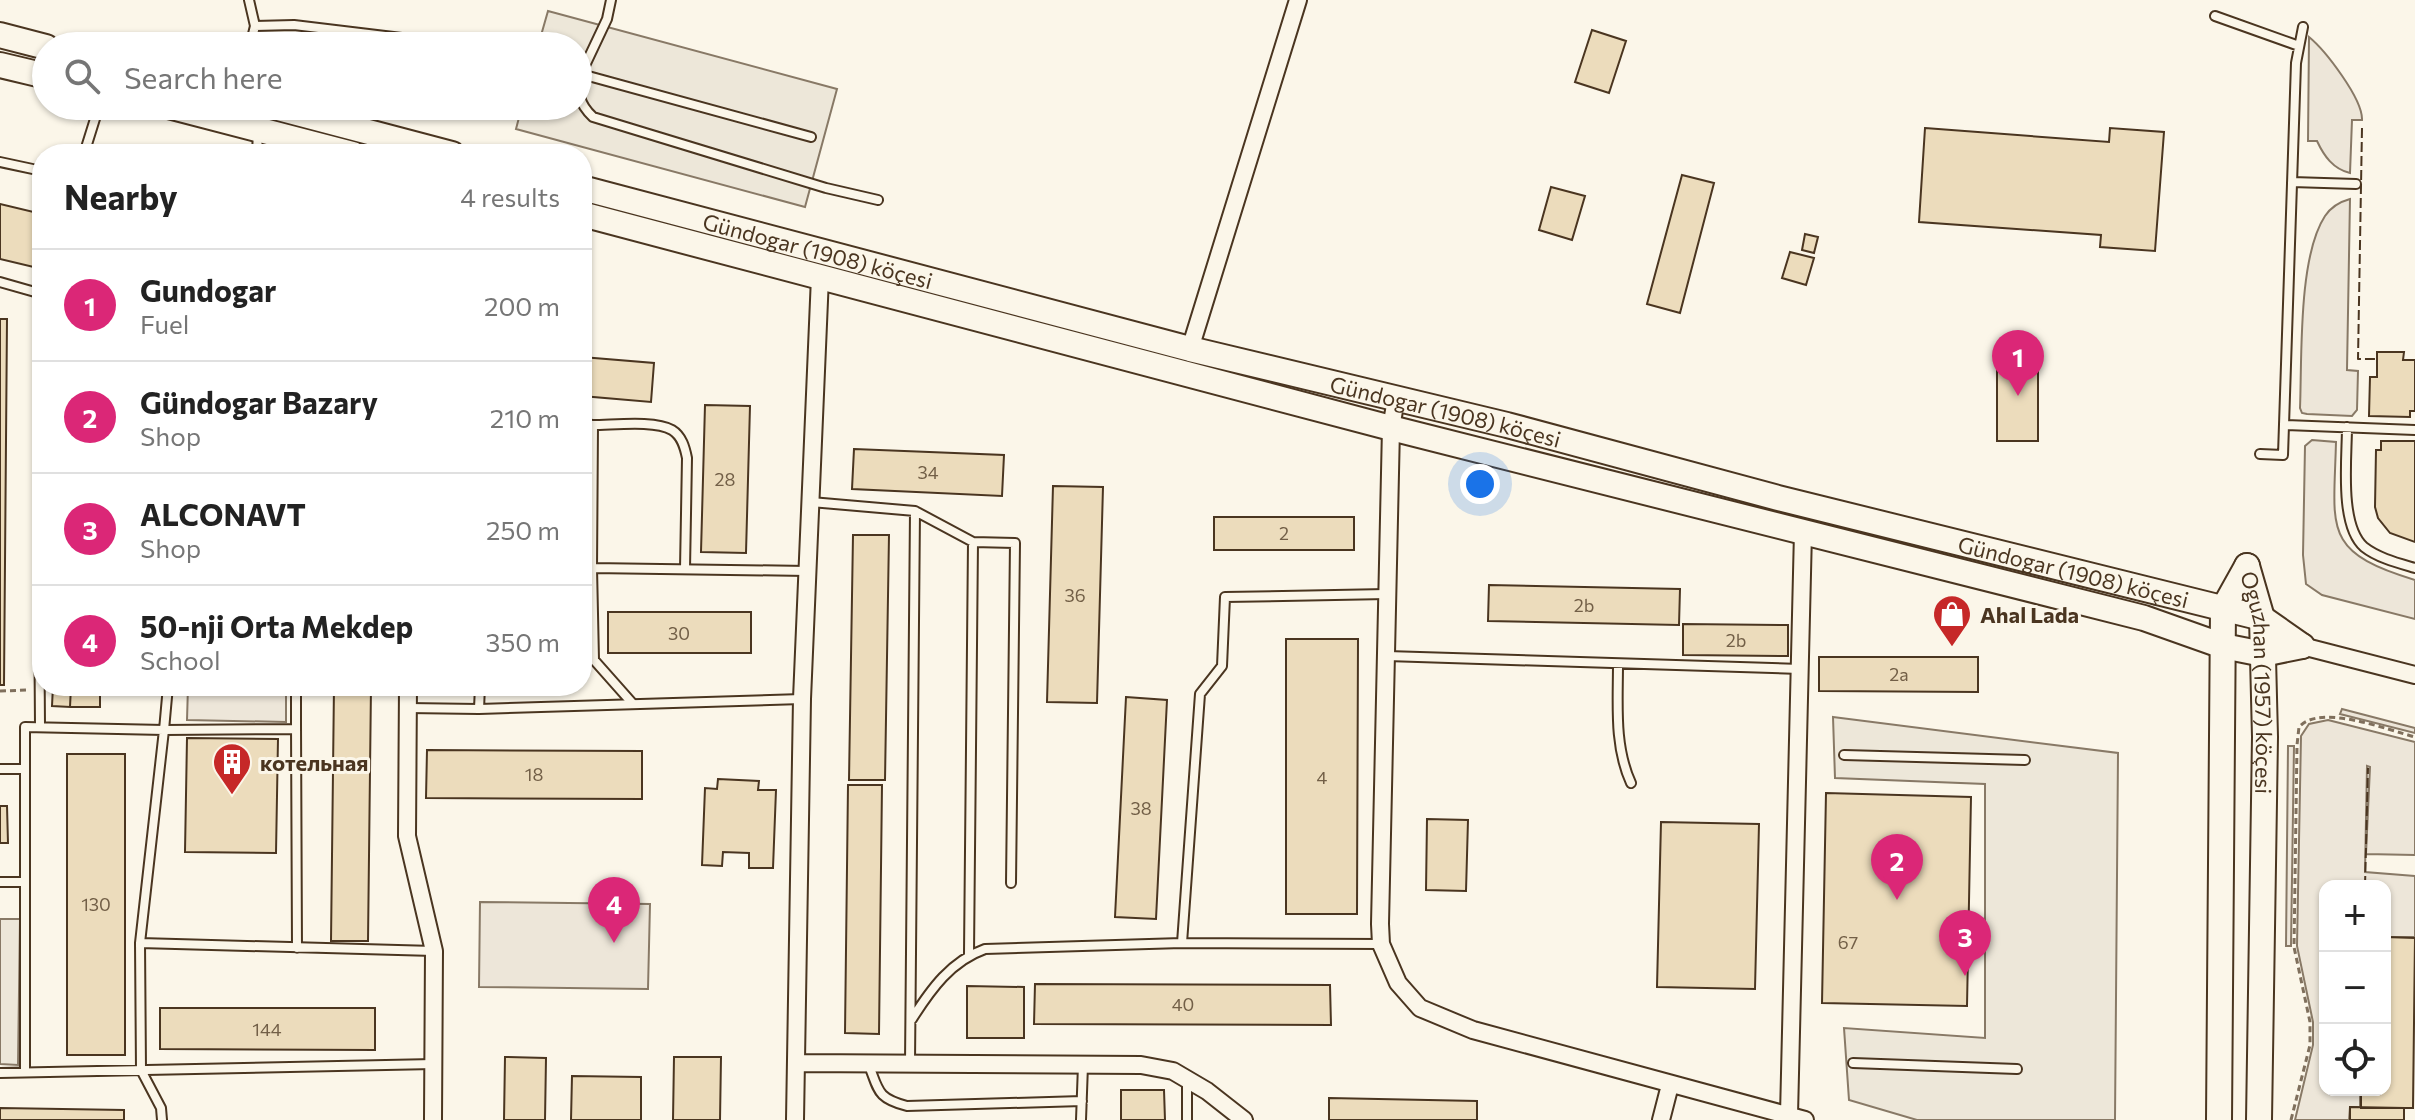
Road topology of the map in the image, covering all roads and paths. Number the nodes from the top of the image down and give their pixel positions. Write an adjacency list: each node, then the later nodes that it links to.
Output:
1 (249, 0): 5 (lane)
2 (611, 0): 12 (lane)
3 (1298, 0): 37 (street)
4 (2215, 16): 11 (lane)
5 (255, 26): 7 (lane); 8 (lane)
6 (2303, 27): 11 (lane)
7 (254, 32)
8 (352, 32)
9 (0, 35): 10 (main road)
10 (32, 43)
11 (2299, 46): 28 (lane)
12 (592, 48)
13 (0, 65): 14 (main road)
14 (32, 73)
15 (592, 78): 21 (lane)
16 (592, 116): 31 (lane)
17 (95, 120): 22 (lane)
18 (223, 120): 20 (main road)
19 (323, 120): 25 (main road)
20 (258, 129): 23 (lane); 24 (main road)
21 (811, 137)
22 (87, 144)
23 (257, 144)
24 (315, 144)
25 (414, 144)
26 (0, 162): 27 (lane)
27 (32, 169)
28 (2292, 182): 29 (lane); 40 (lane)
29 (2356, 184)
30 (592, 191): 33 (main road, Gündogar (1908) köçesi)
31 (878, 200)
32 (592, 217): 34 (main road, Gündogar (1908) köçesi)
33 (825, 253): 34 (main road); 37 (main road, Gündogar (1908) köçesi)
34 (820, 277): 42 (main road, Gündogar (1908) köçesi); 45 (street)
35 (0, 282): 36 (lane)
36 (32, 291)
37 (1190, 349): 38 (main road, Gündogar (1908) köçesi)
38 (1396, 399): 42 (street); 54 (main road, Gündogar (1908) köçesi)
39 (593, 425): 49 (lane); 51 (lane)
40 (2284, 425): 41 (lane); 44 (lane)
41 (2347, 427): 43 (lane); 50 (lane)
42 (1391, 428): 47 (main road, Gündogar (1908) köçesi); 53 (street)
43 (2415, 430)
44 (2260, 454)
45 (811, 502): 46 (lane); 52 (street)
46 (915, 511): 48 (lane); 92 (lane)
47 (1803, 532): 56 (main road, Gündogar (1908) köçesi); 61 (street)
48 (973, 542): 85 (lane); 91 (lane)
49 (592, 568): 51 (lane); 71 (lane)
50 (2415, 568)
51 (685, 569): 52 (lane)
52 (808, 571): 70 (street)
53 (1388, 594): 59 (street); 87 (lane)
54 (2223, 609): 55 (main road, Gündogar (1908) köçesi); 55 (main road, Oguzhan (1957) köçesi); 56 (main road, Oguzhan (1957) köçesi)
55 (2262, 618): 57 (main road, Gündogar (1908) köçesi); 58 (main road, Oguzhan (1957) köçesi)
56 (2223, 646): 58 (main road, Gündogar (1908) köçesi); 114 (main road, Oguzhan (1957) köçesi)
57 (2302, 646): 58 (main road, Gündogar (1908) köçesi); 62 (street, Gündogar (1908) köçesi)
58 (2263, 654): 115 (main road, Oguzhan (1957) köçesi)
59 (1387, 656): 60 (lane); 88 (street)
60 (1618, 664): 61 (lane); 82 (lane)
61 (1800, 669): 106 (street)
62 (2415, 675)
63 (32, 690): 64 (path)
64 (0, 691)
65 (39, 696): 75 (lane)
66 (167, 696): 76 (lane)
67 (296, 696): 74 (lane)
68 (408, 696): 72 (street)
69 (480, 696): 73 (lane)
70 (802, 699): 71 (lane); 93 (street)
71 (633, 704): 73 (lane)
72 (408, 708): 73 (lane); 90 (street)
73 (479, 709)
74 (296, 723): 76 (lane); 89 (lane)
75 (40, 726): 76 (lane); 81 (lane)
76 (164, 730): 86 (lane)
77 (2415, 737): 116 (path)
78 (1844, 755): 79 (lane)
79 (2025, 760)
80 (0, 769): 81 (lane)
81 (25, 769): 84 (lane)
82 (1631, 783)
83 (0, 882): 84 (lane)
84 (25, 882): 101 (lane)
85 (1011, 883)
86 (140, 943): 89 (lane); 100 (lane)
87 (1182, 943): 88 (lane); 91 (lane)
88 (1381, 944): 104 (street)
89 (297, 948): 90 (lane)
90 (434, 951): 97 (street)
91 (969, 954): 92 (lane)
92 (911, 1019): 95 (lane)
93 (796, 1063): 94 (street); 109 (street)
94 (868, 1063): 95 (street); 105 (lane)
95 (910, 1063): 98 (street)
96 (1853, 1063): 99 (lane)
97 (434, 1064): 100 (lane); 108 (street)
98 (1083, 1064): 103 (street); 105 (lane)
99 (2017, 1069)
100 (141, 1070): 101 (lane); 107 (lane)
101 (25, 1072): 102 (lane)
102 (0, 1073)
103 (1187, 1079): 111 (lane); 112 (street)
104 (1670, 1085): 106 (street); 113 (street)
105 (1082, 1101): 110 (lane)
106 (1794, 1118)
107 (162, 1120)
108 (433, 1120)
109 (795, 1120)
110 (1081, 1120)
111 (1187, 1120)
112 (1244, 1120)
113 (1661, 1120)
114 (2219, 1120)
115 (2259, 1120)
116 (2291, 1120)

